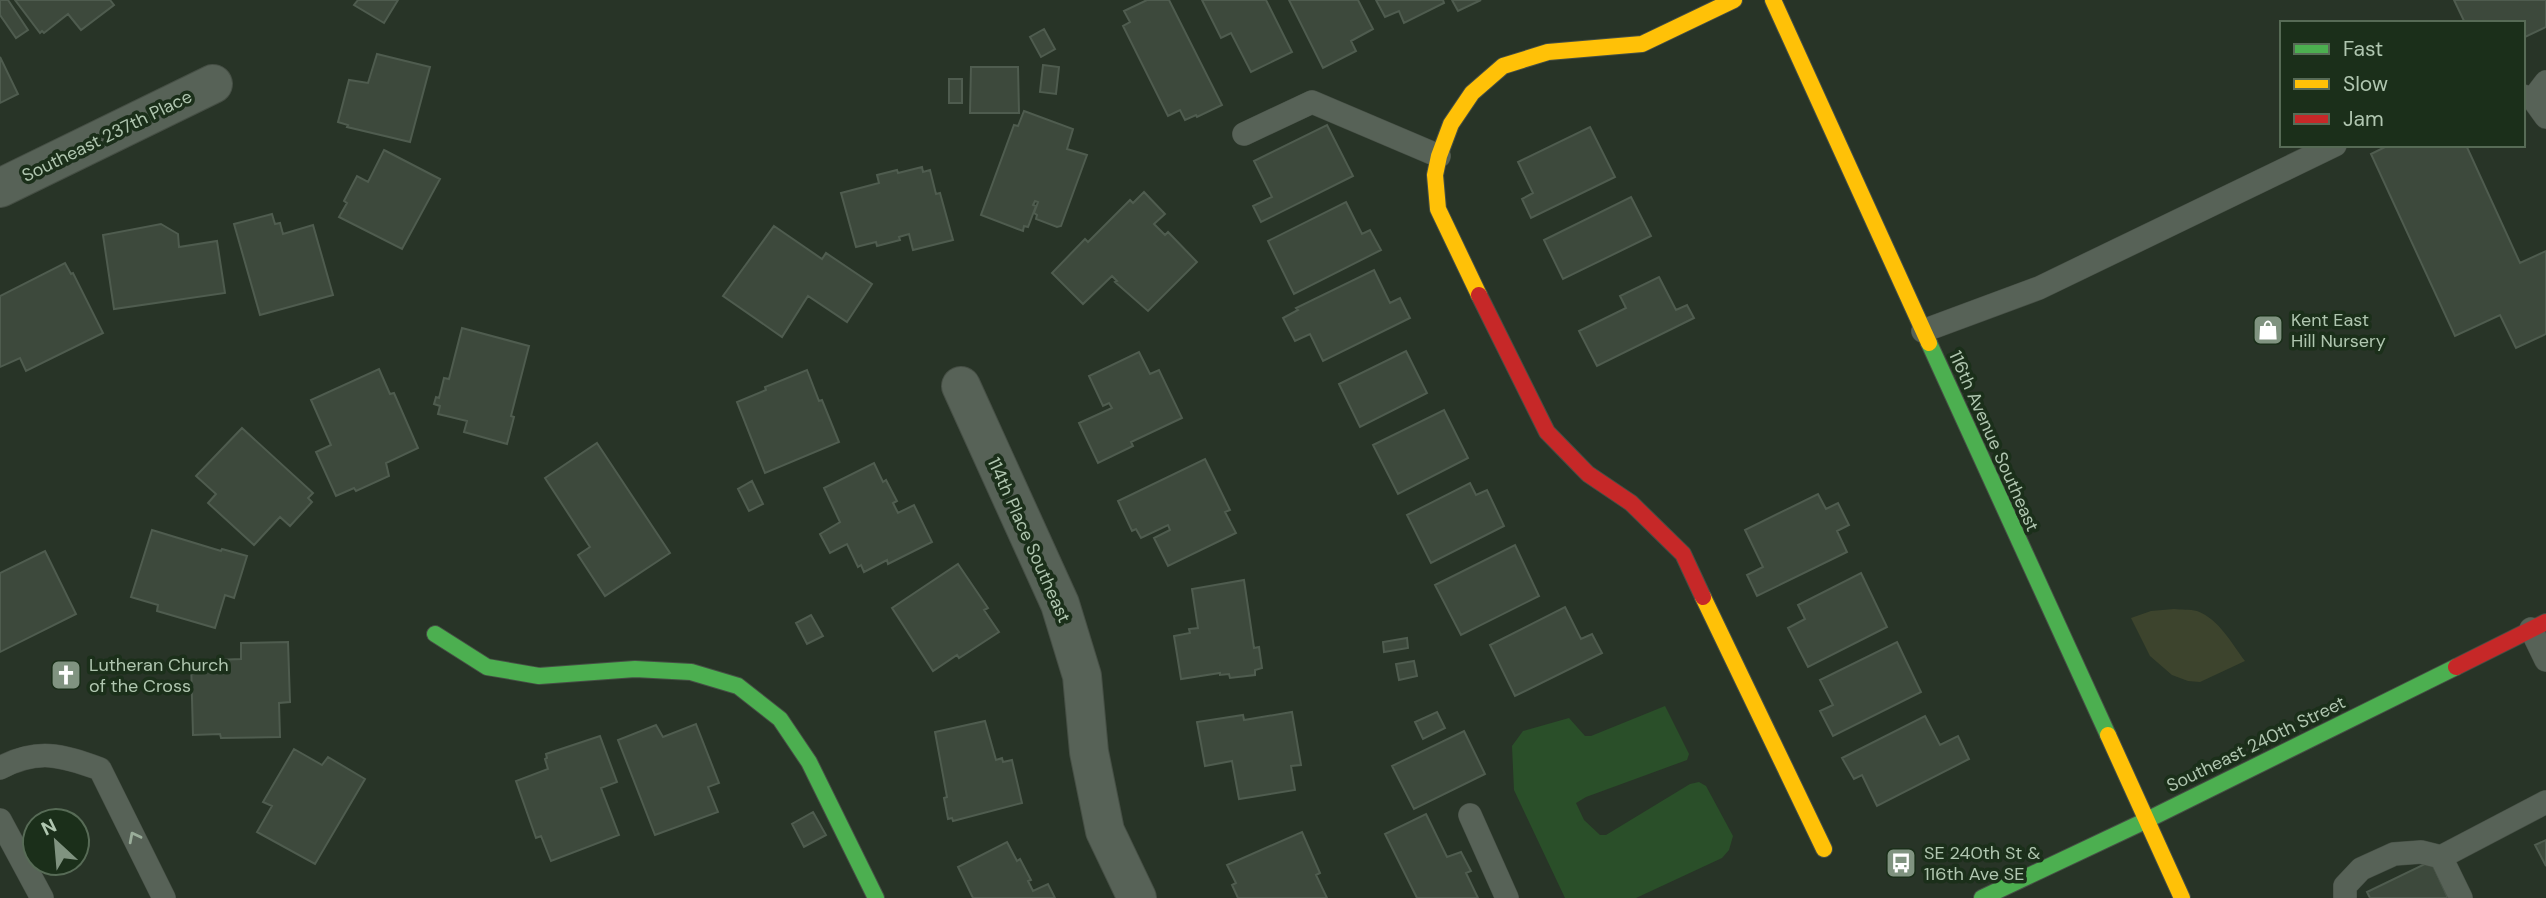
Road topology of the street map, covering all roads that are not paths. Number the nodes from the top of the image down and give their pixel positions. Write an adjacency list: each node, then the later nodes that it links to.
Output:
1 (1734, 0): 6 (street)
2 (1773, 0): 8 (street, 116th Avenue Southeast)
3 (213, 83): 7 (street, Southeast 237th Place)
4 (1244, 134): 6 (lane)
5 (2331, 147): 8 (lane)
6 (1439, 156): 18 (street)
7 (0, 188)
8 (1923, 331): 17 (street, 116th Avenue Southeast)
9 (961, 386): 23 (street, 114th Place Southeast)
10 (2539, 626): 12 (lane); 17 (street, Southeast 240th Street)
11 (435, 634): 22 (street)
12 (2546, 660)
13 (0, 768): 21 (lane, one-way to 13)
14 (2546, 802): 19 (lane)
15 (1470, 815): 24 (lane)
16 (0, 820): 20 (lane)
17 (2145, 821): 25 (street, Southeast 240th Street); 26 (street, 116th Avenue Southeast)
18 (1824, 849)
19 (2441, 858): 27 (lane); 28 (lane)
20 (42, 898)
21 (164, 898)
22 (876, 898)
23 (1137, 898)
24 (1507, 898)
25 (1982, 898)
26 (2182, 898)
27 (2345, 898)
28 (2461, 898)

